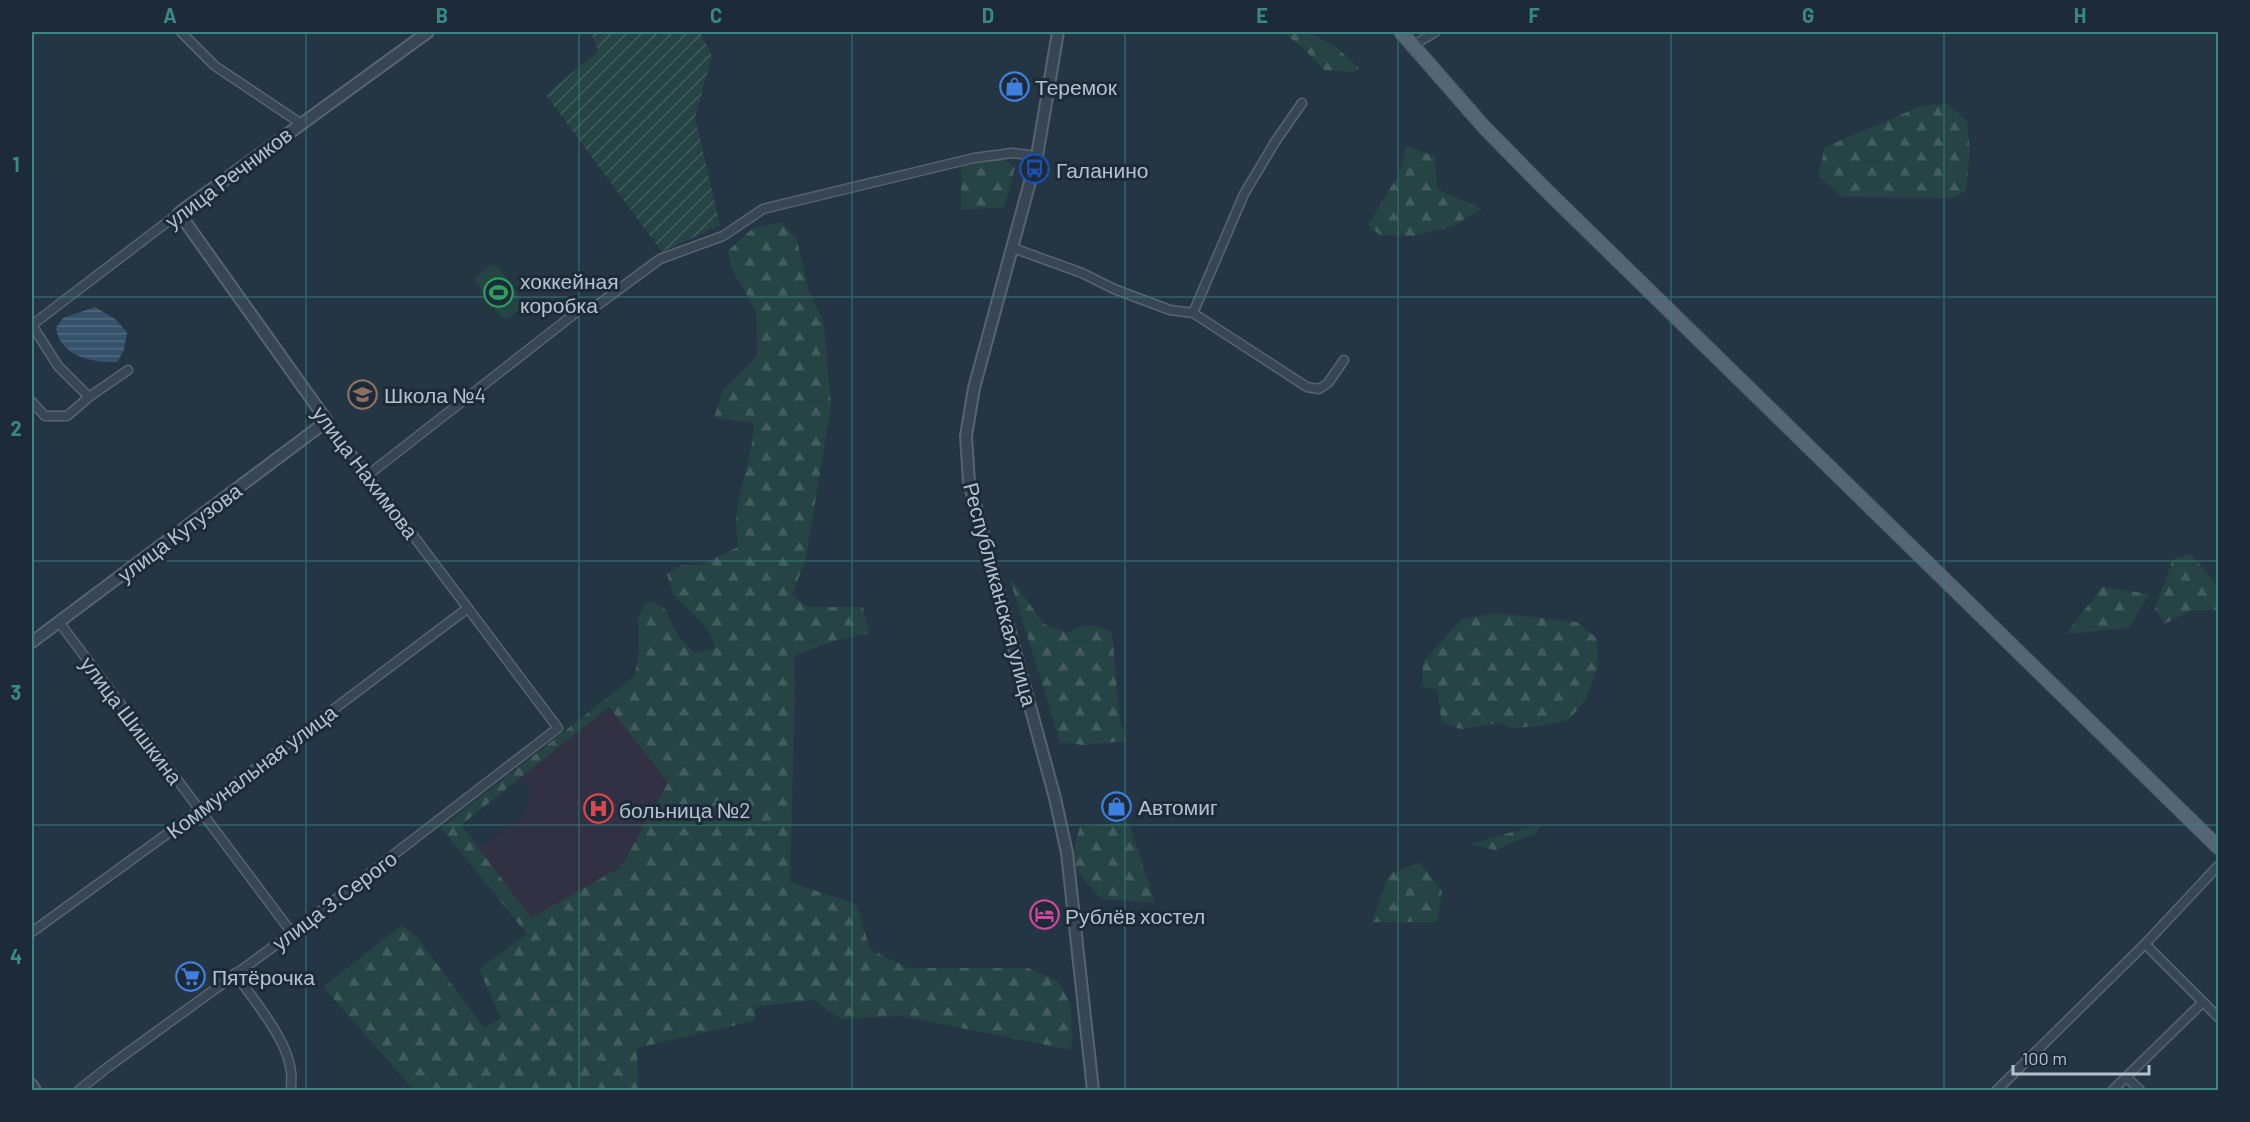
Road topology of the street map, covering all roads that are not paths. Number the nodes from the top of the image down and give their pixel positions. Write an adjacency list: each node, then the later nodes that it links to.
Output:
1 (181, 32): 8 (street)
2 (428, 32): 8 (street, улица Речников)
3 (1058, 32): 9 (street, Республиканская улица)
4 (1401, 32): 6 (main road)
5 (1435, 32): 6 (street)
6 (1412, 46): 25 (main road)
7 (1302, 103): 12 (street)
8 (300, 123): 10 (street, улица Речников)
9 (1037, 156): 11 (street, Республиканская улица); 19 (street)
10 (179, 213): 13 (street, улица Речников); 18 (street, улица Нахимова)
11 (1013, 248): 12 (street); 38 (street, Республиканская улица)
12 (1193, 313): 14 (street)
13 (32, 325): 16 (street)
14 (1344, 360)
15 (128, 370): 16 (street)
16 (89, 397): 17 (street)
17 (32, 402)
18 (327, 421): 19 (street, улица Нахимова); 21 (street, улица Кутузова)
19 (368, 475): 20 (street, улица Нахимова)
20 (468, 608): 23 (street, улица Нахимова); 24 (street, Коммунальная улица)
21 (59, 621): 22 (street, улица Кутузова); 24 (street, улица Шишкина)
22 (32, 642)
23 (558, 728): 28 (street, улица З.Серого)
24 (200, 810): 27 (street, Коммунальная улица); 28 (street, улица Шишкина)
25 (2218, 847)
26 (2218, 866): 29 (street)
27 (32, 932)
28 (292, 933): 30 (street, улица З.Серого)
29 (2145, 944): 31 (street); 39 (street)
30 (235, 973): 36 (street, улица З.Серого); 37 (street)
31 (2203, 1002): 32 (street); 33 (street)
32 (2218, 1017)
33 (2126, 1077): 40 (street); 41 (street)
34 (32, 1085): 35 (street)
35 (35, 1090)
36 (80, 1090)
37 (291, 1090)
38 (1093, 1090)
39 (1997, 1090)
40 (2113, 1090)
41 (2140, 1090)

